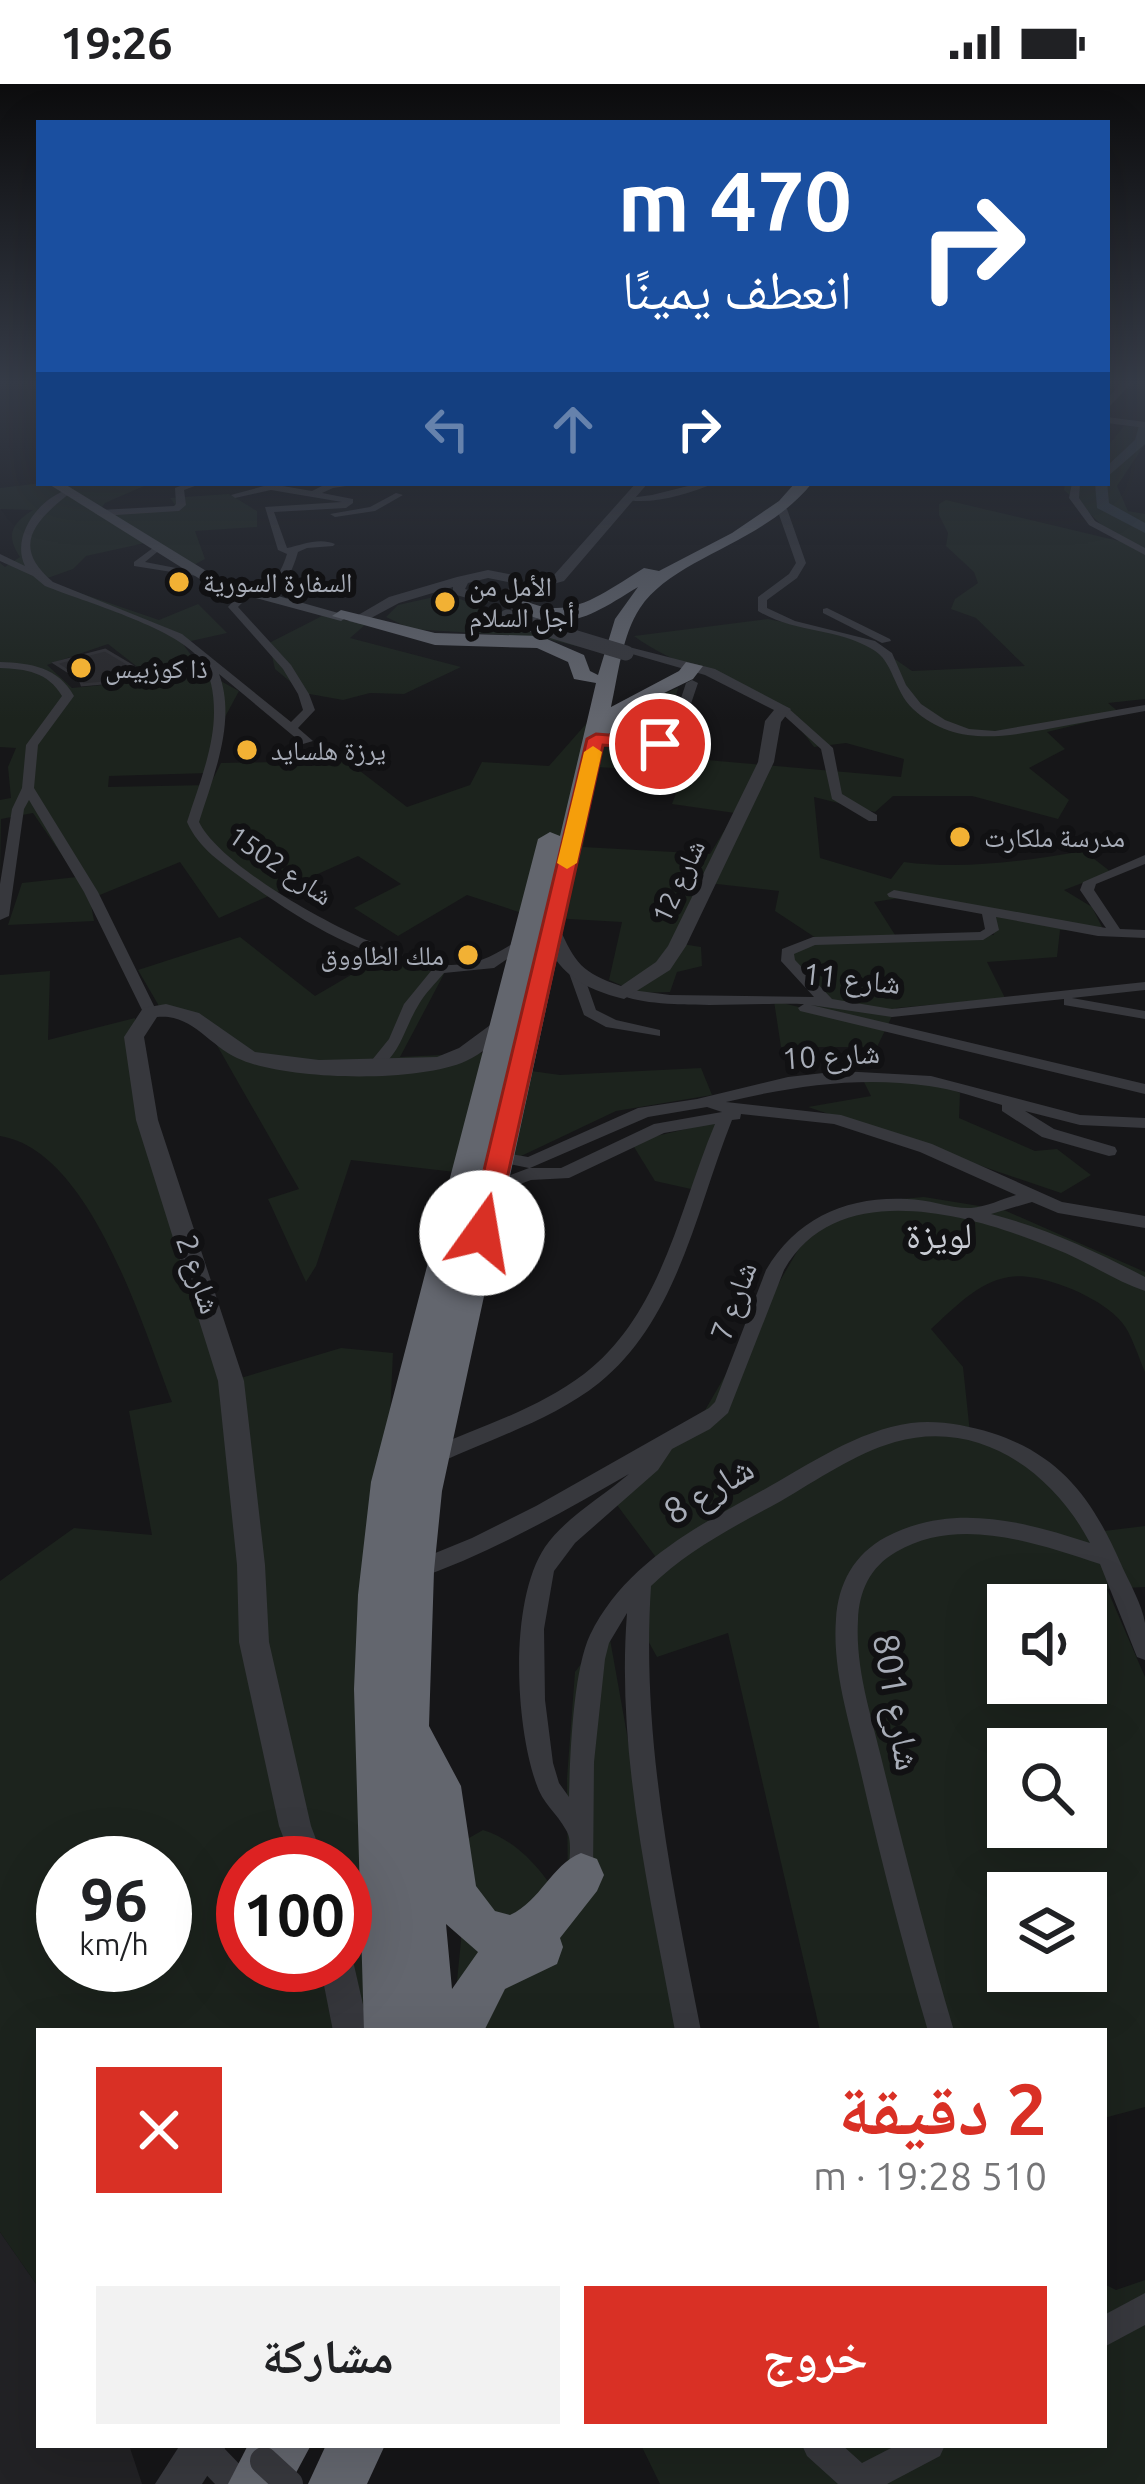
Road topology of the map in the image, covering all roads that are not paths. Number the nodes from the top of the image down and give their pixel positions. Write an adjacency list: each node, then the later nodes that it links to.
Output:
1 (53, 496): 18 (street)
2 (74, 496): 11 (main road)
3 (180, 496): 11 (street)
4 (324, 496): 12 (street)
5 (397, 496): 12 (street)
6 (631, 496): 10 (street)
7 (650, 496): 10 (street)
8 (784, 496): 20 (highway); 27 (highway); 28 (street)
9 (1074, 496): 16 (street)
10 (628, 499): 21 (street)
11 (100, 513): 14 (main road)
12 (272, 515): 15 (street)
13 (330, 544): 15 (street)
14 (157, 548): 19 (main road); 19 (street)
15 (290, 552): 23 (street)
16 (1145, 552)
17 (0, 557): 18 (street)
18 (33, 573): 29 (street)
19 (197, 573): 23 (main road)
20 (638, 579): 21 (highway); 27 (highway)
21 (516, 589): 22 (street); 22 (street); 25 (street)
22 (463, 590): 25 (street); 26 (street)
23 (248, 593): 26 (main road); 35 (street)
24 (827, 611): 28 (street)
25 (513, 616): 27 (street, bridge)
26 (360, 620): 27 (highway); 32 (highway)
27 (619, 644): 31 (street); 31 (highway); 32 (highway); 36 (highway)
28 (878, 647): 33 (street)
29 (212, 663): 35 (street); 47 (street, شارع 1502)
30 (0, 665): 38 (street)
31 (687, 670): 34 (street); 36 (highway); 36 (street)
32 (590, 678): 46 (highway)
33 (1145, 708)
34 (783, 709): 39 (street); 50 (street, شارع 12)
35 (292, 728): 37 (street)
36 (596, 738): 46 (highway)
37 (308, 741)
38 (28, 788): 43 (street); 54 (street)
39 (873, 818)
40 (1145, 859): 44 (street)
41 (894, 894): 42 (street)
42 (988, 911): 44 (street); 53 (street)
43 (2, 916)
44 (1117, 933): 45 (street)
45 (1145, 934)
46 (539, 936): 47 (street, شارع 1502); 48 (street); 57 (highway); 66 (highway)
47 (438, 970): 58 (street)
48 (576, 973): 50 (street); 56 (street)
49 (1145, 986): 52 (street, شارع 11)
50 (624, 993): 51 (street, شارع 11)
51 (764, 998): 53 (street, شارع 11); 59 (street)
52 (1046, 998): 53 (street, شارع 11); 55 (street)
53 (826, 1001)
54 (150, 1012): 58 (street); 78 (street, شارع 2)
55 (1145, 1015)
56 (655, 1033)
57 (475, 1061): 58 (street); 82 (highway)
58 (376, 1065)
59 (1145, 1089)
60 (994, 1097): 61 (street, شارع 10); 64 (street, شارع 10); 65 (street)
61 (697, 1104): 62 (street); 66 (street, شارع 10)
62 (756, 1111): 63 (street); 67 (street)
63 (726, 1116): 66 (street); 72 (street)
64 (1145, 1123)
65 (1108, 1150)
66 (513, 1170): 72 (highway)
67 (1030, 1197): 68 (street); 69 (street)
68 (975, 1213): 70 (street, شارع 7); 71 (street, شارع 7)
69 (1145, 1222)
70 (1145, 1285)
71 (669, 1441): 74 (street, شارع 7); 79 (street)
72 (429, 1458): 74 (highway)
73 (1106, 1557): 75 (street, شارع 8); 76 (street, شارع 8); 86 (street, شارع 801)
74 (414, 1571): 77 (highway)
75 (640, 1583): 79 (street, شارع 8); 85 (street)
76 (1145, 1650)
77 (408, 1731): 79 (highway); 83 (highway)
78 (299, 1836)
79 (581, 1852): 84 (highway)
80 (343, 1992): 81 (street)
81 (350, 2028)
82 (388, 2028)
83 (431, 2028)
84 (461, 2028)
85 (688, 2028)
86 (940, 2028)
87 (1145, 2308): 88 (street)
88 (1107, 2330)
89 (204, 2448): 96 (street)
90 (206, 2448): 97 (street)
91 (355, 2448): 99 (highway)
92 (821, 2448): 95 (street)
93 (923, 2448): 95 (street)
94 (263, 2459): 98 (street, bridge)
95 (857, 2482)
96 (176, 2484)
97 (237, 2484)
98 (289, 2484)
99 (337, 2484)

